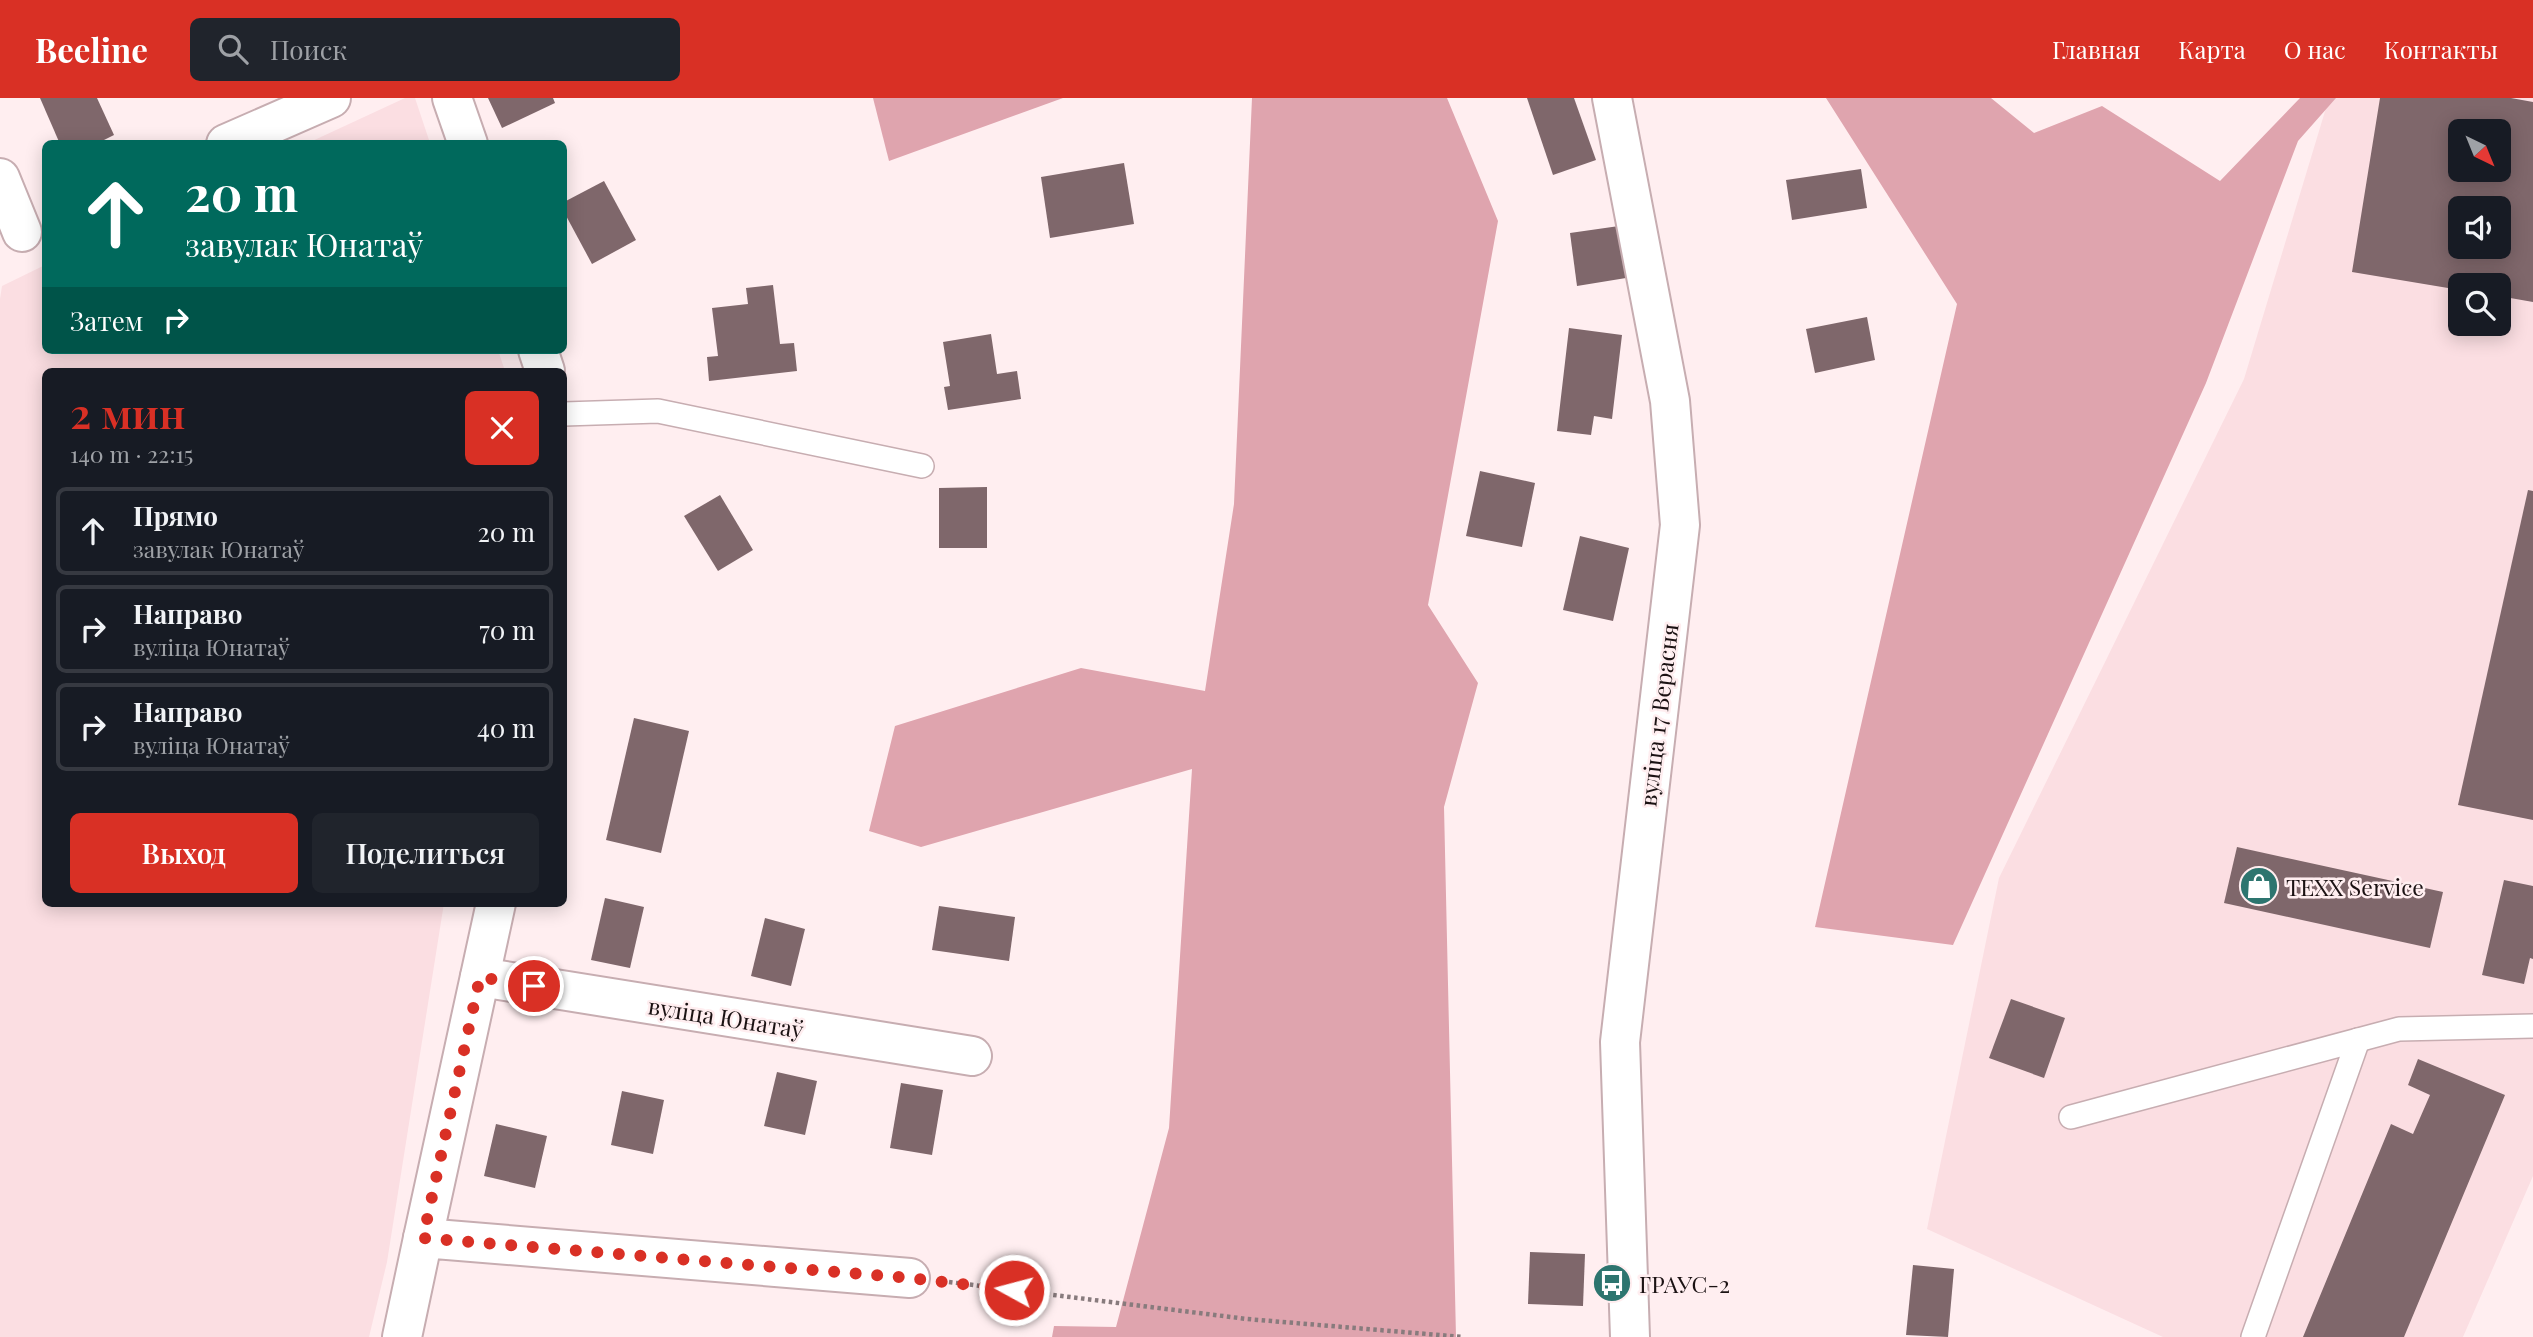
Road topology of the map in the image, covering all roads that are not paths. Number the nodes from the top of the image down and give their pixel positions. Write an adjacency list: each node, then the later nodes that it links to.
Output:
1 (331, 98): 4 (street)
2 (452, 98): 5 (street)
3 (1612, 98): 19 (street, вуліца 17 Верасня)
4 (235, 140)
5 (467, 140)
6 (0, 178): 7 (street)
7 (22, 234)
8 (567, 414): 9 (lane)
9 (922, 466)
10 (495, 907): 11 (street)
11 (480, 977): 14 (street, вуліца Юнатаў); 16 (street)
12 (2533, 1026): 13 (lane)
13 (2358, 1040): 15 (lane); 20 (lane)
14 (972, 1056)
15 (2071, 1117)
16 (423, 1238): 17 (street); 18 (street)
17 (910, 1278)
18 (402, 1337)
19 (1630, 1337)
20 (2253, 1337)

